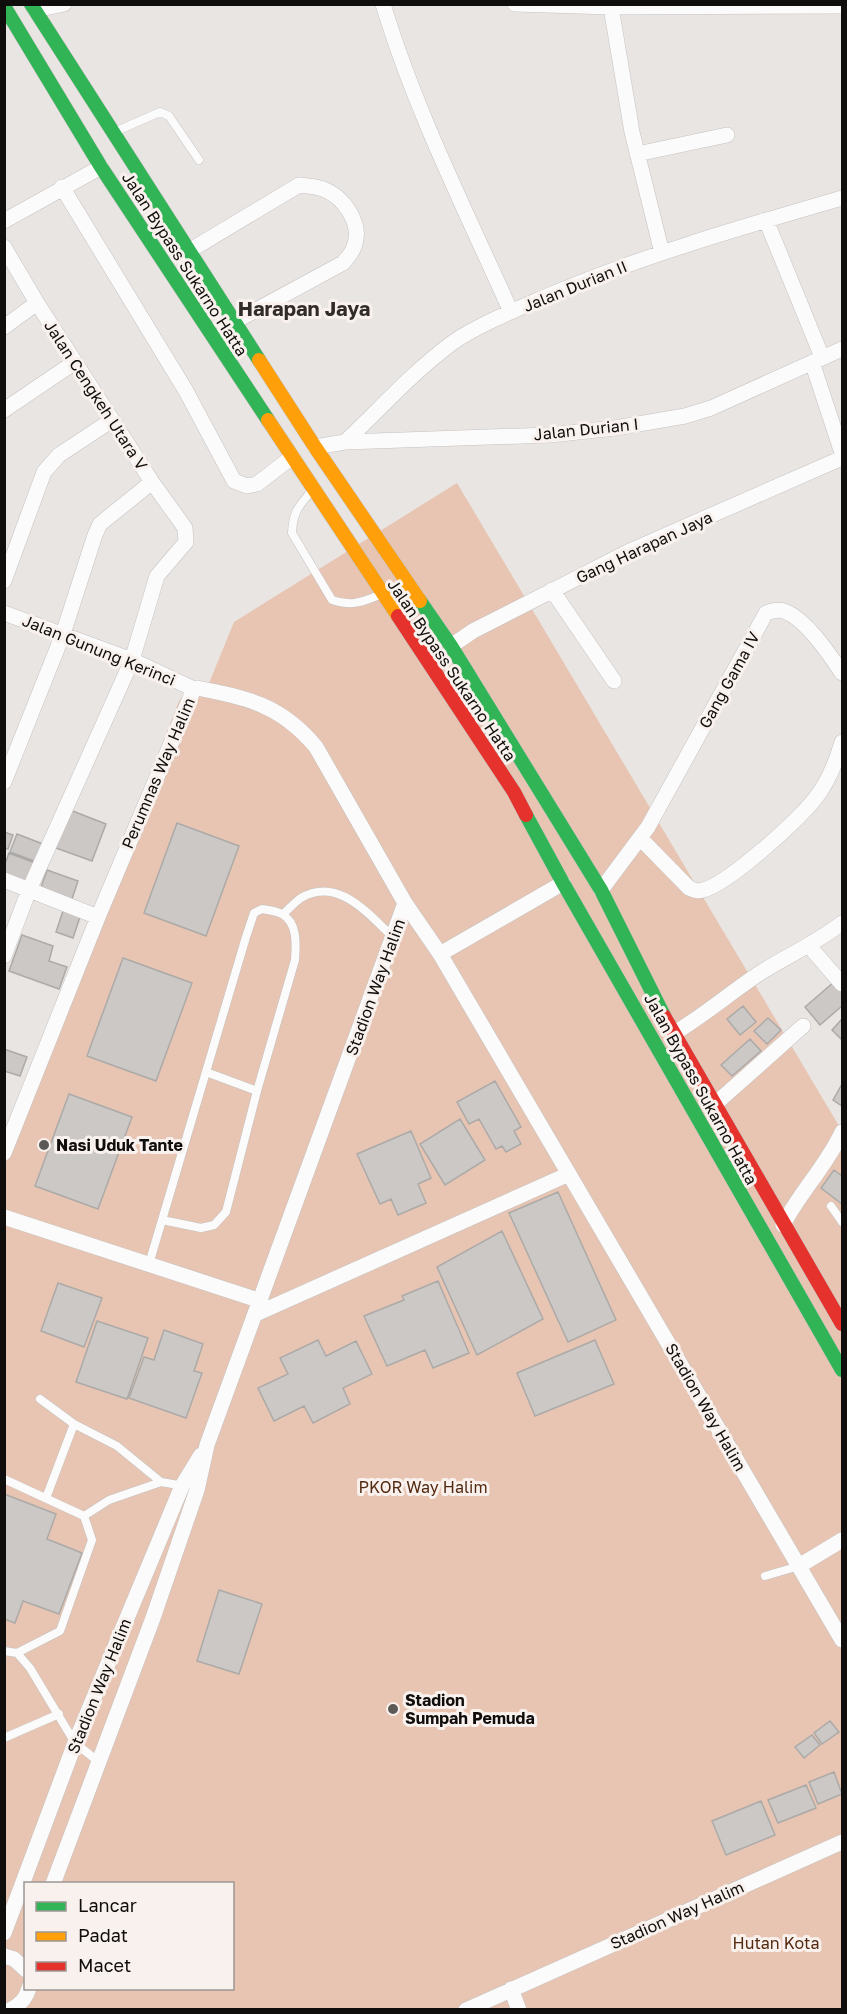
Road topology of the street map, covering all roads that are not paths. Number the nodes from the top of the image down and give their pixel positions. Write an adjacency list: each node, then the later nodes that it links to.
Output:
1 (64, 4): 8 (street)
2 (382, 4): 26 (street)
3 (515, 4): 4 (street)
4 (530, 5): 9 (street)
5 (4, 6): 14 (highway, Jalan Bypass Sukarno Hatta)
6 (666, 6): 7 (street); 9 (street)
7 (843, 6)
8 (33, 7): 10 (highway, Jalan Bypass Sukarno Hatta)
9 (611, 7): 12 (street)
10 (112, 133): 13 (lane); 16 (highway, Jalan Bypass Sukarno Hatta)
11 (727, 135): 12 (street)
12 (638, 154): 23 (street)
13 (199, 160)
14 (101, 167): 15 (street); 18 (highway, Jalan Bypass Sukarno Hatta)
15 (62, 188): 20 (street); 37 (street)
16 (153, 194): 18 (highway); 22 (highway, Jalan Bypass Sukarno Hatta)
17 (843, 198): 19 (street, Jalan Durian II)
18 (131, 212): 24 (highway, Jalan Bypass Sukarno Hatta)
19 (766, 220): 23 (street, Jalan Durian II); 30 (street)
20 (4, 221)
21 (4, 247): 25 (street, Jalan Cengkeh Utara V)
22 (190, 250): 24 (street); 27 (highway, Jalan Bypass Sukarno Hatta); 27 (street)
23 (662, 253): 26 (street, Jalan Durian II)
24 (166, 265): 37 (highway, Jalan Bypass Sukarno Hatta)
25 (37, 303): 28 (street); 31 (street, Jalan Cengkeh Utara V)
26 (511, 312): 34 (street, Jalan Durian II)
27 (234, 322): 35 (highway, Jalan Bypass Sukarno Hatta)
28 (4, 327)
29 (843, 349): 30 (street, Jalan Durian I)
30 (817, 359): 34 (street, Jalan Durian I); 36 (street)
31 (75, 362): 32 (street); 33 (street, Jalan Cengkeh Utara V)
32 (4, 410)
33 (112, 420): 39 (street, Jalan Cengkeh Utara V); 41 (street)
34 (345, 442): 35 (street, Jalan Durian I)
35 (315, 447): 46 (highway, Jalan Bypass Sukarno Hatta)
36 (843, 453)
37 (292, 457): 40 (highway, Jalan Bypass Sukarno Hatta)
38 (843, 458): 42 (street, Gang Harapan Jaya)
39 (152, 482): 45 (street); 47 (street, Jalan Cengkeh Utara V)
40 (313, 490): 43 (highway, Jalan Bypass Sukarno Hatta); 43 (lane)
41 (4, 581)
42 (552, 590): 46 (street, Gang Harapan Jaya); 49 (street)
43 (382, 594): 55 (highway, Jalan Bypass Sukarno Hatta)
44 (4, 613): 45 (street, Jalan Gunung Kerinci)
45 (63, 634): 47 (street, Jalan Gunung Kerinci); 52 (street)
46 (451, 646): 57 (highway, Jalan Bypass Sukarno Hatta)
47 (132, 660): 50 (street, Jalan Gunung Kerinci); 56 (street)
48 (843, 673): 53 (street, Gang Gama IV)
49 (614, 681)
50 (194, 689): 58 (street, Perumnas Way Halim); 60 (street, Perumnas Way Halim)
51 (843, 742): 53 (street)
52 (4, 783)
53 (640, 837): 57 (street, Gang Gama IV)
54 (4, 880): 56 (street)
55 (563, 883): 64 (street); 83 (highway, Jalan Bypass Sukarno Hatta)
56 (29, 890): 60 (street); 65 (street)
57 (601, 890): 68 (highway, Jalan Bypass Sukarno Hatta)
58 (405, 903): 62 (street, Stadion Way Halim); 64 (street, Stadion Way Halim)
59 (283, 914): 62 (lane); 69 (lane); 70 (lane)
60 (98, 917): 73 (street, Perumnas Way Halim)
61 (843, 923): 63 (street)
62 (393, 937): 81 (street, Stadion Way Halim)
63 (809, 946): 66 (street); 68 (street)
64 (440, 954): 74 (street, Stadion Way Halim)
65 (4, 956)
66 (843, 984)
67 (803, 1026): 71 (street)
68 (673, 1034): 71 (highway, Jalan Bypass Sukarno Hatta)
69 (206, 1072): 70 (lane); 77 (lane)
70 (257, 1091): 77 (lane)
71 (714, 1105): 79 (highway, Jalan Bypass Sukarno Hatta)
72 (843, 1132): 79 (street)
73 (4, 1153)
74 (569, 1174): 81 (street); 92 (street, Stadion Way Halim)
75 (831, 1206): 78 (lane)
76 (4, 1217): 80 (street)
77 (162, 1220): 80 (lane)
78 (843, 1222)
79 (783, 1225): 82 (highway, Jalan Bypass Sukarno Hatta)
80 (148, 1264): 81 (street)
81 (259, 1308): 88 (street, Stadion Way Halim)
82 (841, 1316)
83 (843, 1370)
84 (40, 1399): 85 (lane)
85 (74, 1424): 87 (lane); 89 (lane)
86 (4, 1479): 89 (lane)
87 (161, 1482): 88 (lane); 90 (lane)
88 (190, 1488): 94 (street, Stadion Way Halim); 95 (street, Stadion Way Halim)
89 (46, 1498): 90 (lane)
90 (84, 1516): 98 (lane)
91 (843, 1540): 92 (street)
92 (799, 1566): 93 (lane); 96 (street, Stadion Way Halim)
93 (765, 1576)
94 (131, 1609): 95 (street); 99 (street, Stadion Way Halim)
95 (153, 1618): 100 (street, Stadion Way Halim)
96 (843, 1640)
97 (4, 1651): 98 (lane)
98 (17, 1653): 101 (lane)
99 (98, 1690): 100 (street); 103 (street, Stadion Way Halim)
100 (122, 1699): 104 (street, Stadion Way Halim)
101 (59, 1714): 102 (lane); 103 (lane)
102 (4, 1738)
103 (75, 1743): 104 (lane); 107 (street, Stadion Way Halim)
104 (99, 1762): 106 (street, Stadion Way Halim)
105 (843, 1842): 110 (street, Stadion Way Halim)
106 (54, 1882)
107 (4, 1933)
108 (4, 1956): 109 (street)
109 (24, 1964)
110 (511, 1989): 112 (street, Stadion Way Halim); 115 (street)
111 (27, 1999): 113 (street)
112 (493, 2004): 114 (street, Stadion Way Halim)
113 (10, 2010)
114 (466, 2010)
115 (519, 2010)

